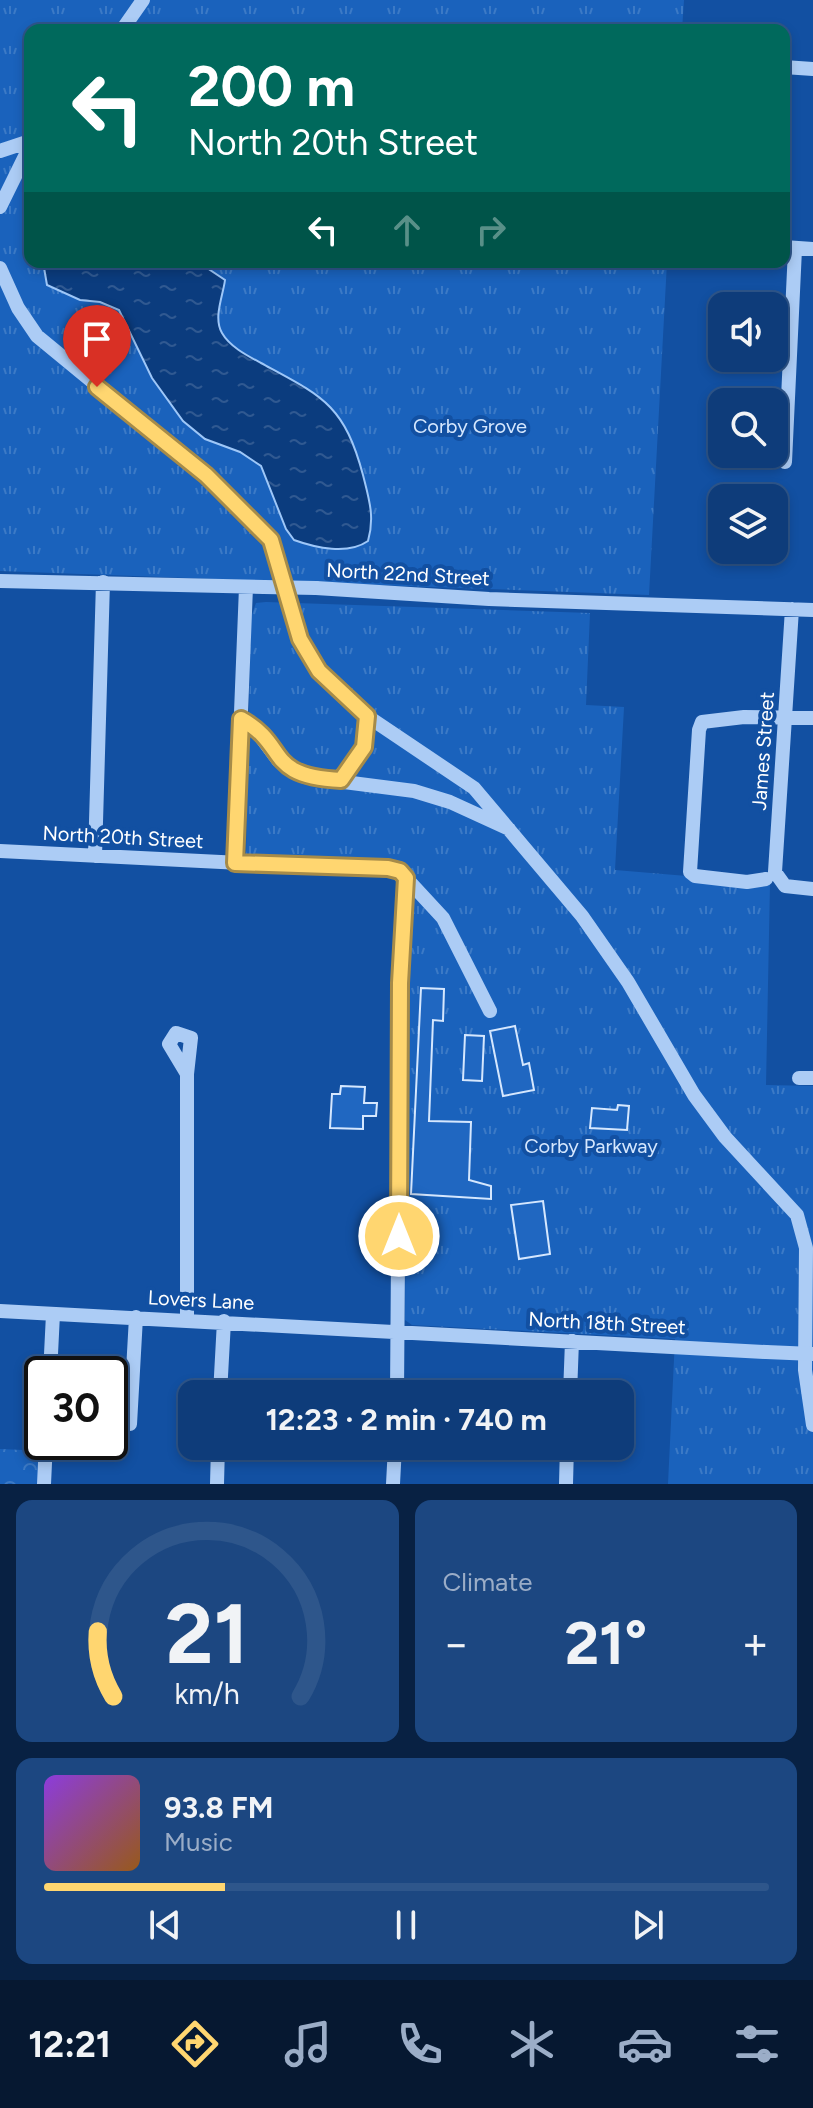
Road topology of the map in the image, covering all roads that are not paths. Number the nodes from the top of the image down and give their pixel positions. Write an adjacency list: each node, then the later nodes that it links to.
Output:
1 (143, 0): 2 (street)
2 (126, 24)
3 (790, 67): 4 (street)
4 (813, 69)
5 (24, 145): 6 (street)
6 (0, 151)
7 (24, 157): 8 (street)
8 (0, 207)
9 (790, 248): 10 (street)
10 (813, 249)
11 (0, 268): 19 (street)
12 (789, 268): 13 (street)
13 (786, 388)
14 (0, 581): 15 (street, North 22nd Street)
15 (103, 582): 16 (street, North 22nd Street); 26 (street)
16 (246, 587): 17 (street, North 22nd Street, bridge); 22 (street)
17 (792, 609): 18 (street, North 22nd Street); 20 (street, James Street)
18 (813, 610)
19 (367, 716): 23 (street); 24 (street)
20 (785, 717): 21 (street); 29 (street); 30 (street, James Street)
21 (813, 718)
22 (241, 719): 23 (street); 27 (street)
23 (341, 780): 24 (street)
24 (510, 830): 46 (street)
25 (0, 851): 26 (street, North 20th Street)
26 (95, 856): 27 (street, North 20th Street)
27 (235, 863): 28 (street, North 20th Street)
28 (406, 878): 31 (street); 38 (street)
29 (766, 879)
30 (813, 889)
31 (490, 1011)
32 (187, 1074): 36 (street)
33 (0, 1311): 34 (street, Lovers Lane)
34 (53, 1314): 35 (street, Lovers Lane); 41 (street)
35 (136, 1317): 36 (street, Lovers Lane); 45 (street)
36 (187, 1319): 37 (street, Lovers Lane)
37 (224, 1321): 38 (street, Lovers Lane); 42 (street)
38 (399, 1331): 39 (street, North 18th Street); 43 (street)
39 (572, 1341): 40 (street, North 18th Street, bridge); 44 (street)
40 (813, 1354)
41 (51, 1356)
42 (221, 1380)
43 (397, 1380)
44 (571, 1380)
45 (130, 1424)
46 (813, 1425)
47 (45, 1460): 51 (street)
48 (218, 1460): 52 (street)
49 (394, 1460): 53 (street)
50 (567, 1460): 54 (street)
51 (44, 1484)
52 (217, 1484)
53 (393, 1484)
54 (566, 1484)

